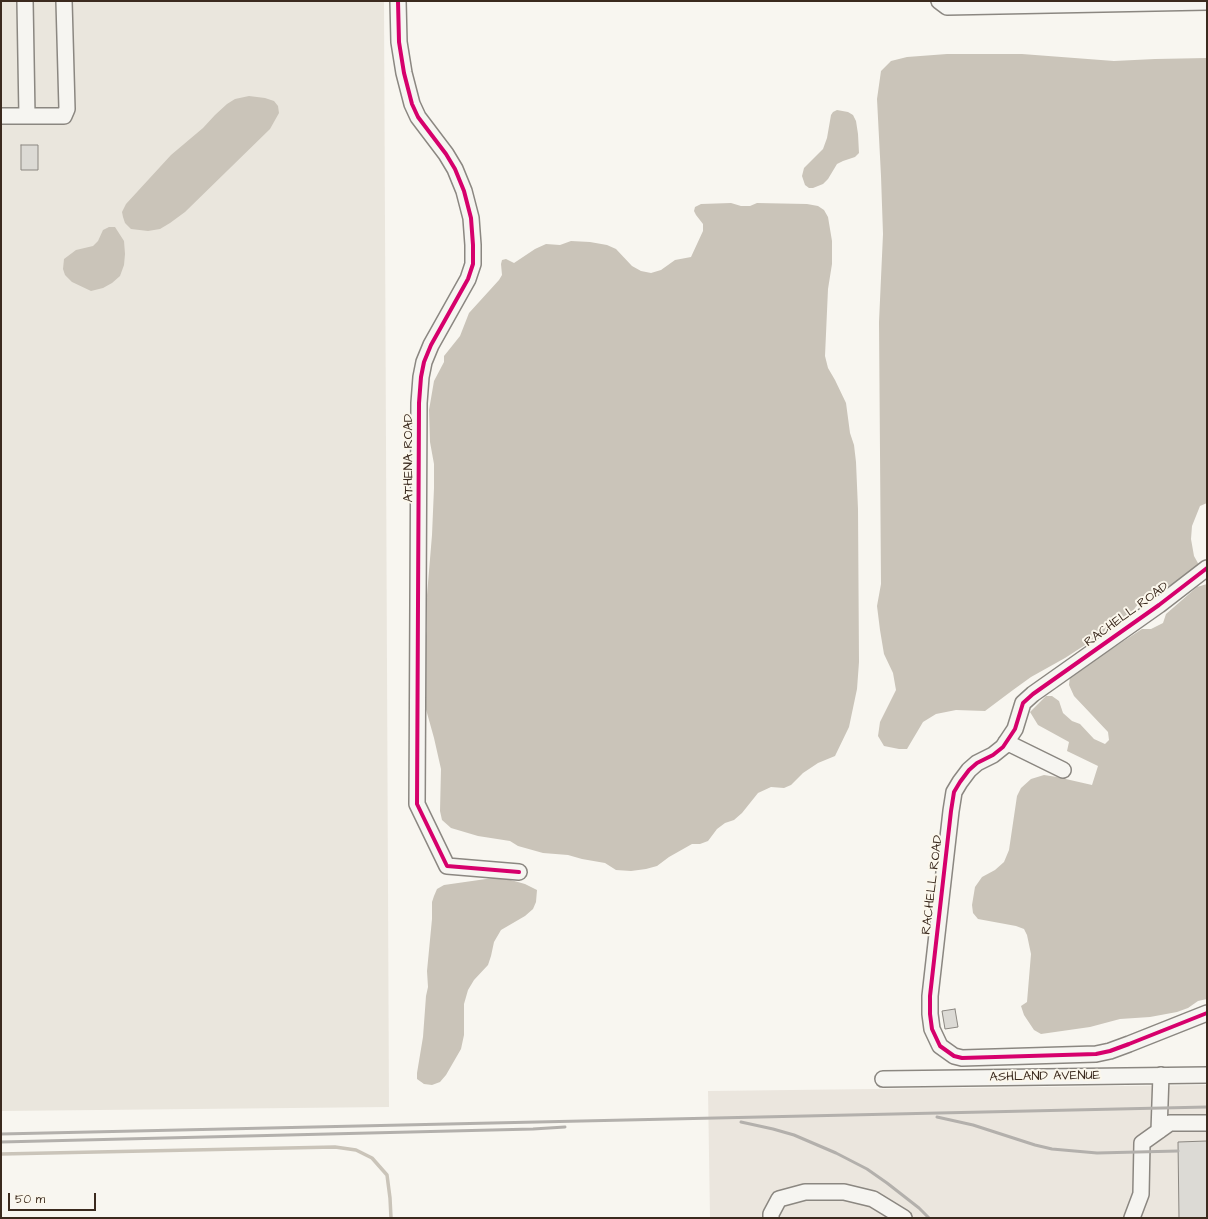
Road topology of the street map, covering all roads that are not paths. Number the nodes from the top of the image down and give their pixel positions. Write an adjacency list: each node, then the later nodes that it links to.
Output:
1 (25, 1): 7 (street)
2 (64, 1): 7 (street)
3 (398, 1): 11 (street, ATHENA ROAD)
4 (939, 1): 5 (street)
5 (1207, 2)
6 (1, 116): 7 (street)
7 (27, 116)
8 (1207, 568): 9 (street, RACHELL ROAD)
9 (1006, 742): 10 (street); 12 (street, RACHELL ROAD)
10 (1063, 770)
11 (519, 872)
12 (1207, 1013)
13 (1161, 1075): 14 (street, ASHLAND AVENUE); 15 (street, ASHLAND AVENUE); 17 (street)
14 (1207, 1075)
15 (883, 1079)
16 (1207, 1122): 17 (street)
17 (1159, 1131): 20 (street)
18 (771, 1218): 19 (street)
19 (904, 1218)
20 (1132, 1218)

